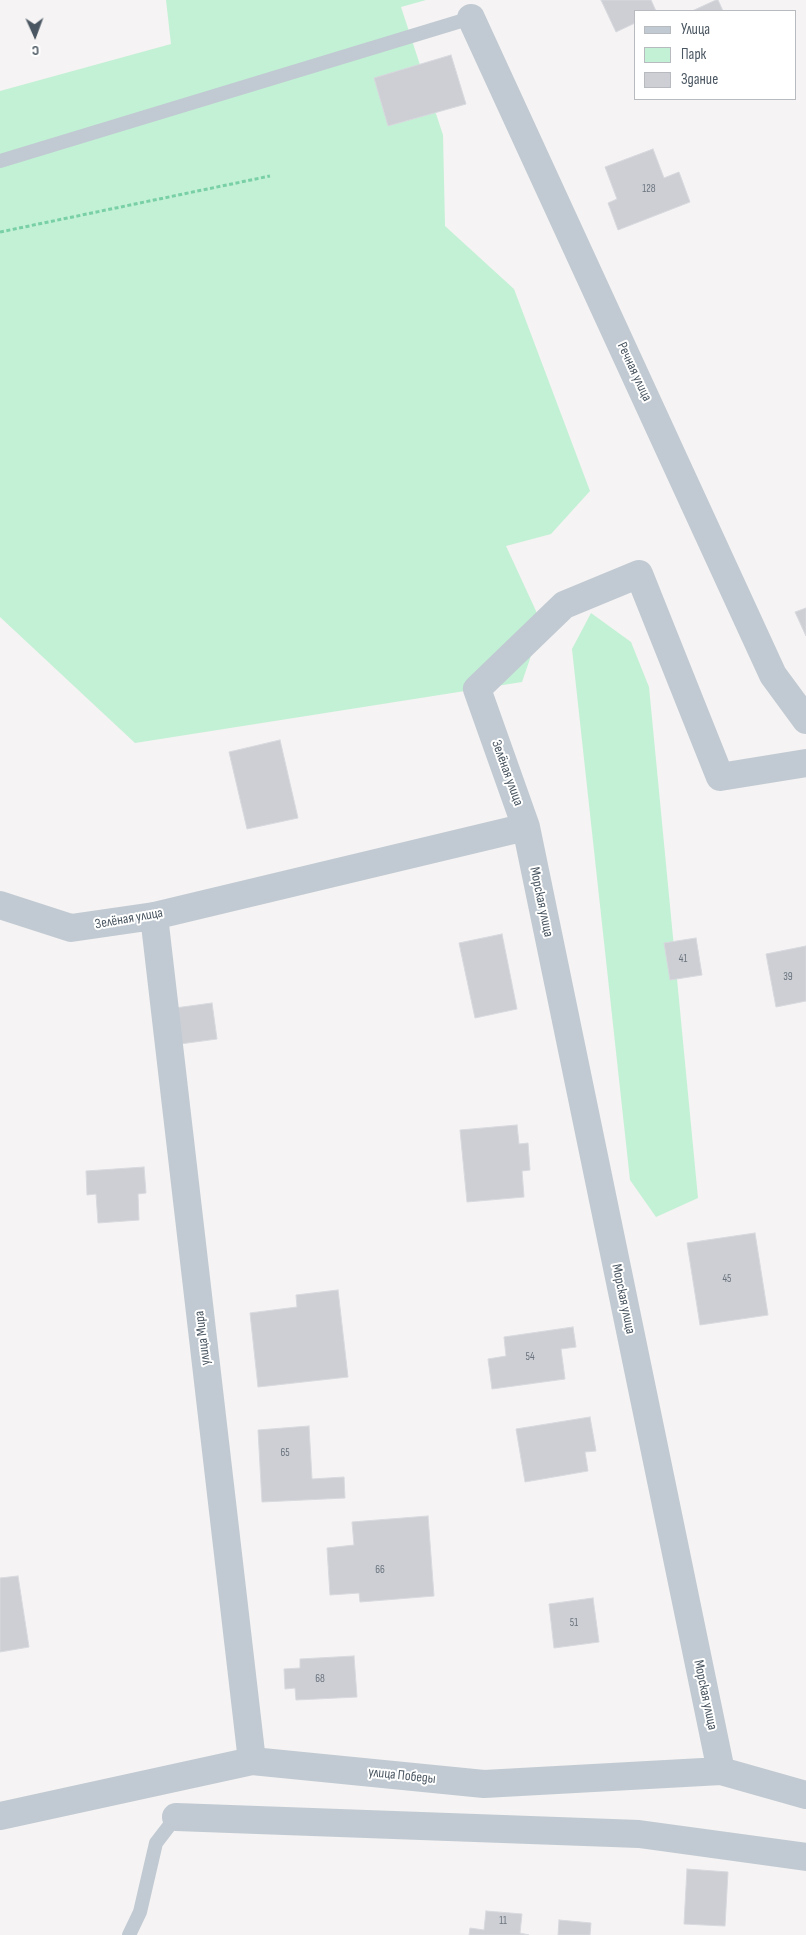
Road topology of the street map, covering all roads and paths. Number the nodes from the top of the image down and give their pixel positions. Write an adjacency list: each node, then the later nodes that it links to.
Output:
1 (471, 18): 2 (lane); 5 (street, Речная улица)
2 (0, 161)
3 (270, 176): 4 (path)
4 (0, 232)
5 (806, 720)
6 (806, 763): 7 (street, Зелёная улица)
7 (526, 827): 9 (street, Зелёная улица); 11 (street, Морская улица)
8 (0, 905): 9 (street, Зелёная улица)
9 (154, 916): 10 (street, улица Мира)
10 (252, 1761): 11 (street, улица Победы); 13 (street, улица Победы)
11 (721, 1771): 12 (street, улица Победы)
12 (806, 1795)
13 (0, 1816)
14 (176, 1817): 15 (street); 16 (lane)
15 (806, 1857)
16 (129, 1935)

